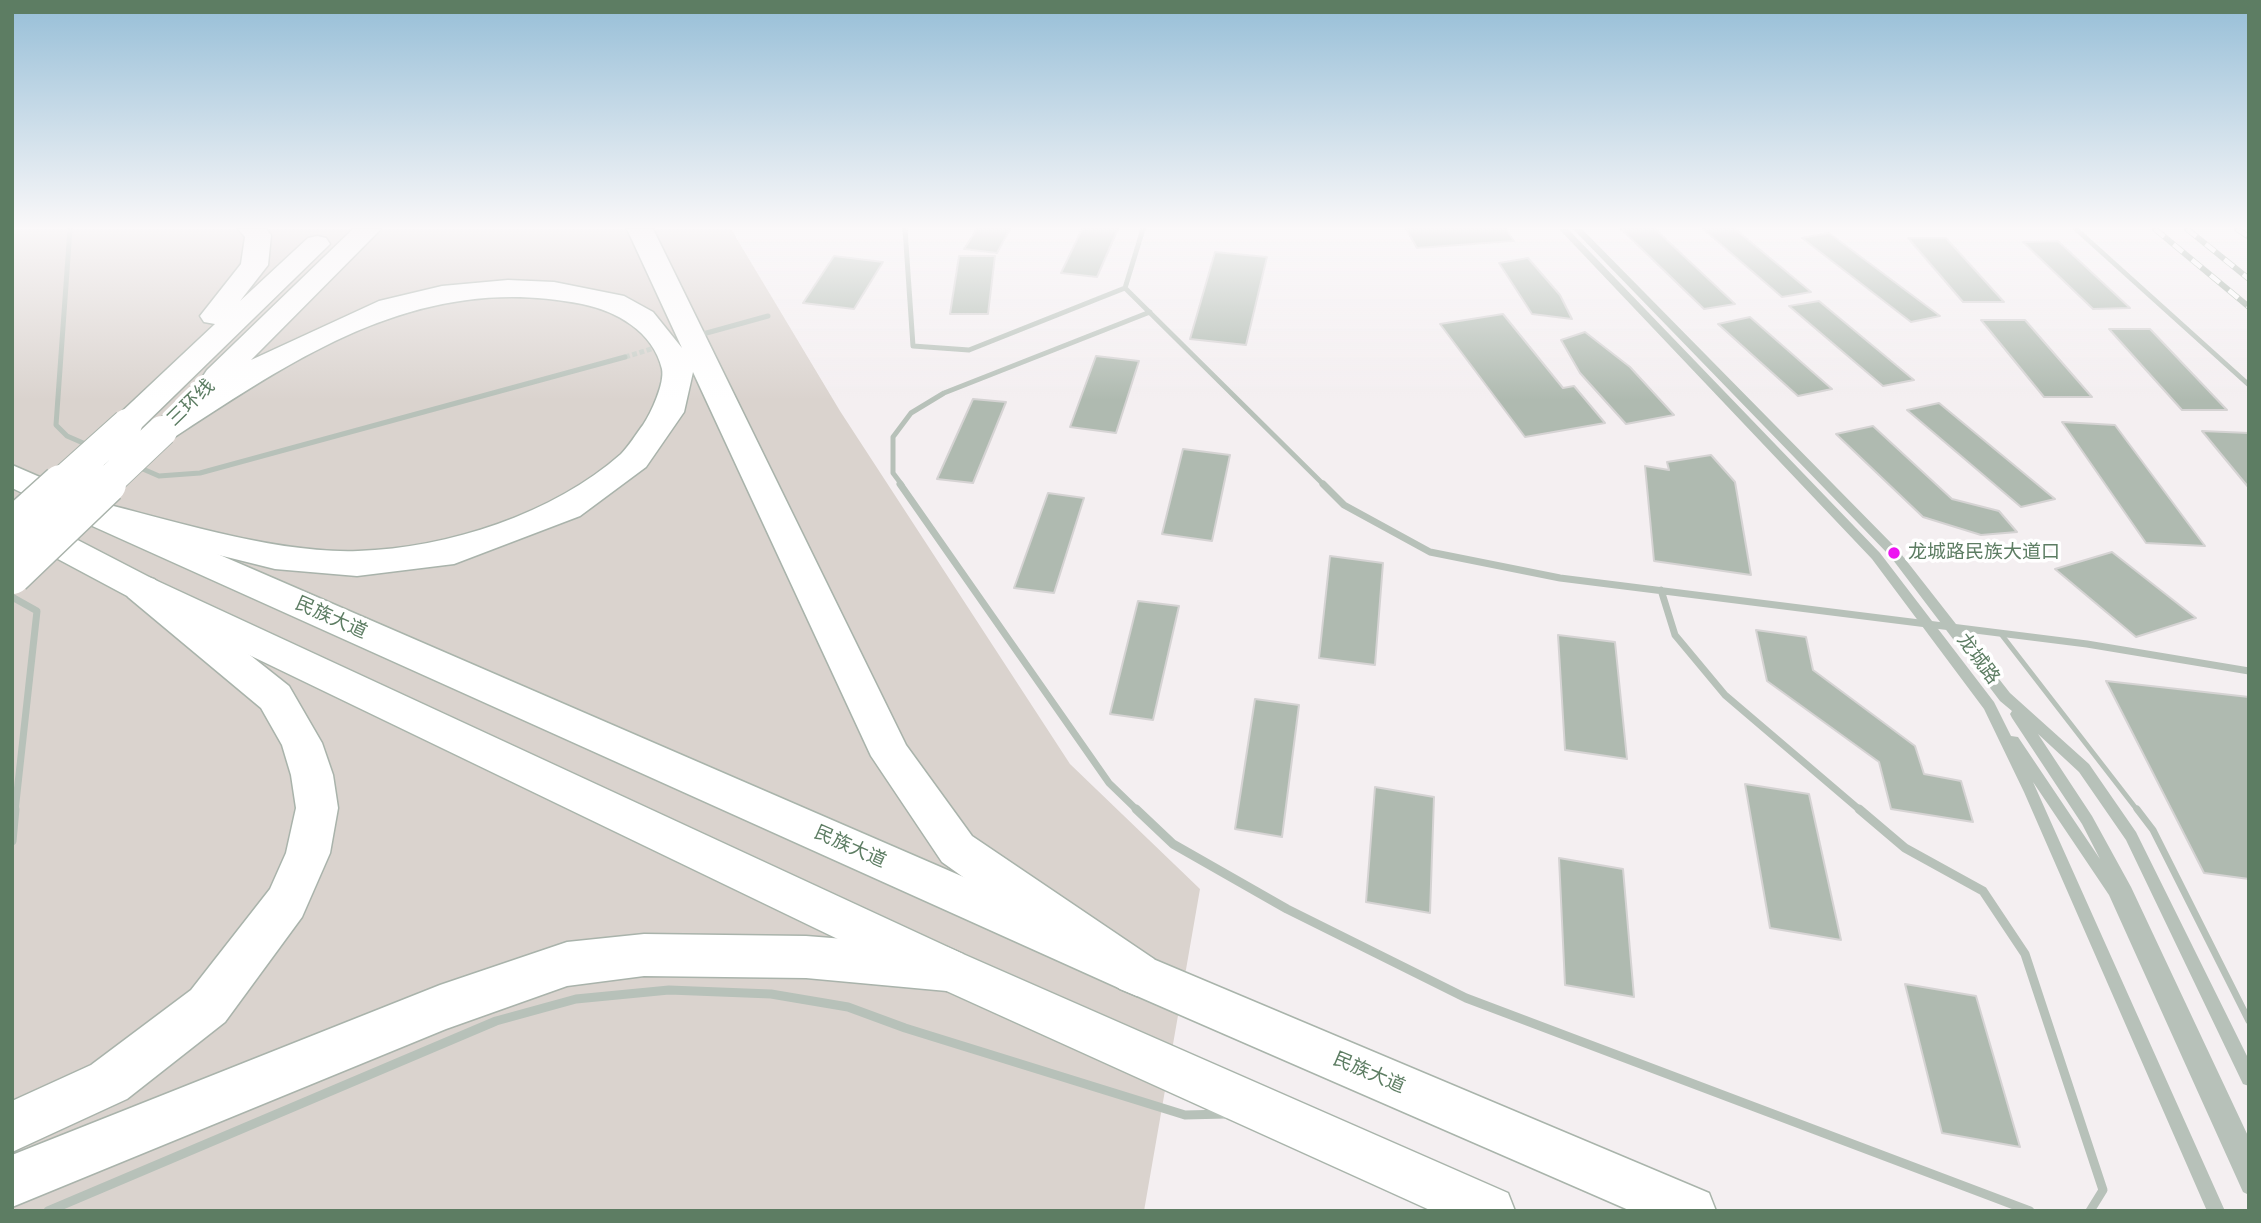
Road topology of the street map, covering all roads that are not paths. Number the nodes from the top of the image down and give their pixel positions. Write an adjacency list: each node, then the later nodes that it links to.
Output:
1 (66, 286): 20 (street)
2 (238, 286): 16 (highway)
3 (254, 286): 16 (highway)
4 (270, 286): 18 (highway, 三环线)
5 (311, 286): 19 (highway, 三环线)
6 (667, 286): 40 (highway)
7 (909, 286): 11 (street)
8 (1618, 286): 31 (street, 龙城路)
9 (1633, 286): 32 (street, 龙城路)
10 (2139, 286): 17 (street)
11 (1125, 288): 12 (street)
12 (1150, 312): 29 (street); 51 (street)
13 (768, 316): 14 (street)
14 (703, 334)
15 (625, 357): 21 (street)
16 (168, 365): 18 (highway)
17 (2249, 385)
18 (119, 420): 23 (highway); 26 (highway, 三环线, bridge)
19 (162, 431): 24 (highway); 27 (highway, 三环线, bridge)
20 (102, 451)
21 (124, 461)
22 (12, 475): 24 (main road, 民族大道)
23 (12, 505)
24 (90, 512): 40 (main road, 民族大道)
25 (12, 521): 28 (main road)
26 (12, 528)
27 (12, 575)
28 (141, 588): 39 (main road); 44 (highway)
29 (1661, 590): 31 (street); 52 (street)
30 (12, 597): 37 (street)
31 (1928, 626): 32 (street); 36 (street, 龙城路)
32 (1952, 629): 33 (street); 35 (street, 龙城路)
33 (2001, 634): 34 (street); 41 (lane)
34 (2249, 671)
35 (2004, 697): 38 (street); 42 (street, 龙城路)
36 (1989, 706): 38 (street); 53 (street, 龙城路)
37 (12, 841)
38 (2120, 892): 45 (street); 47 (street)
39 (947, 969): 43 (main road); 46 (highway)
40 (1137, 974): 50 (main road, 民族大道)
41 (2249, 1021)
42 (2249, 1078)
43 (1269, 1112): 48 (street); 49 (main road)
44 (12, 1127)
45 (2249, 1158)
46 (12, 1181)
47 (2249, 1186)
48 (48, 1211)
49 (1490, 1211)
50 (1691, 1211)
51 (2030, 1211)
52 (2090, 1211)
53 (2216, 1211)

